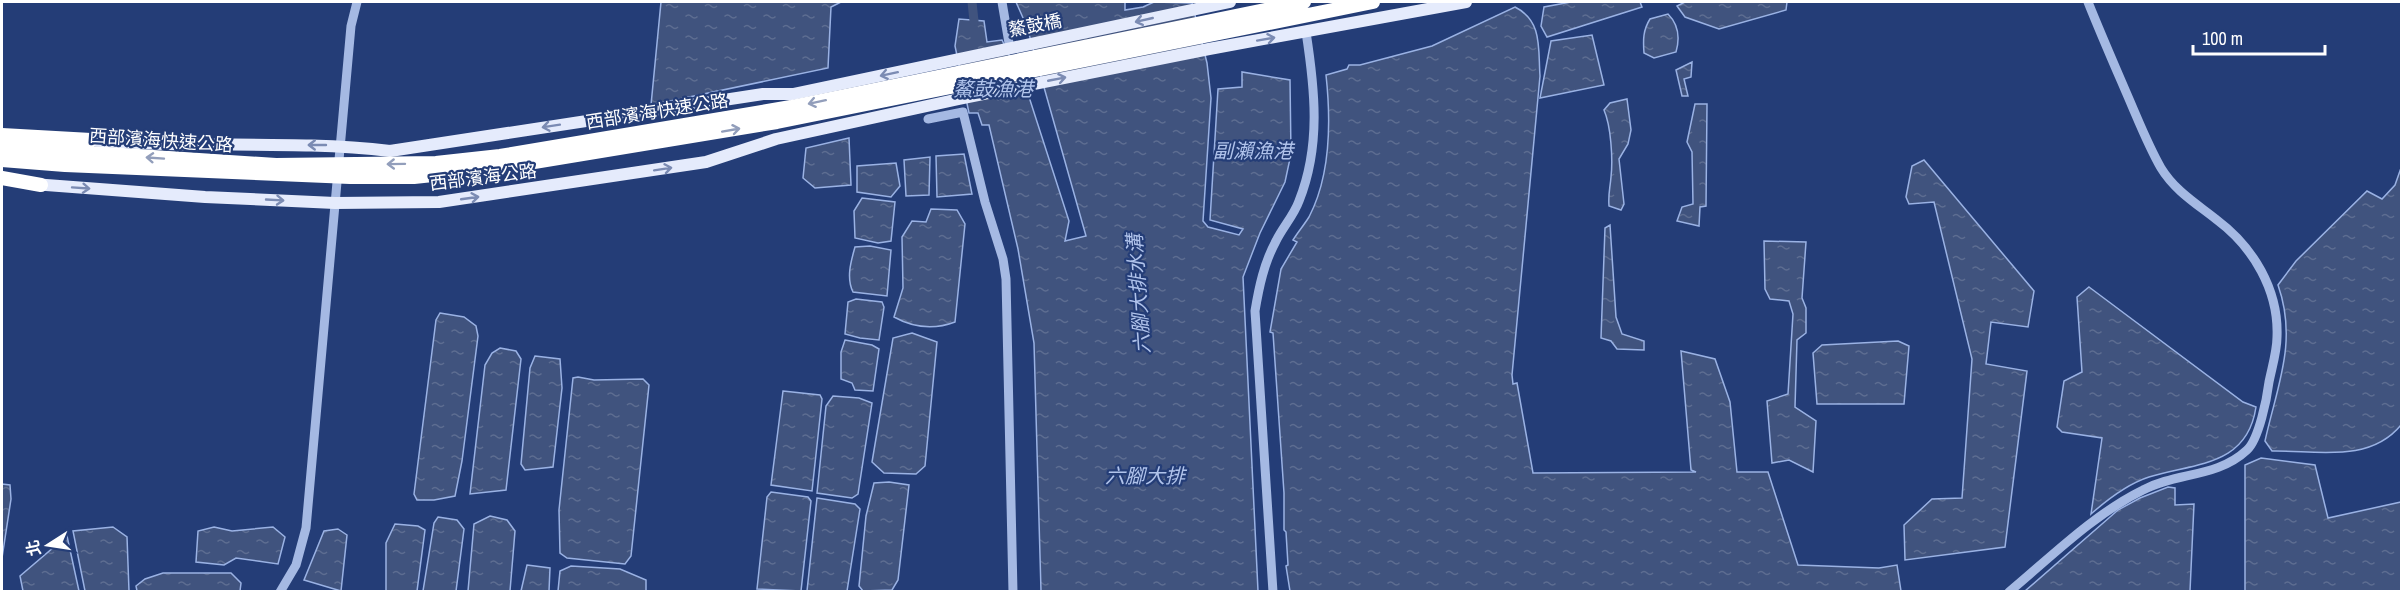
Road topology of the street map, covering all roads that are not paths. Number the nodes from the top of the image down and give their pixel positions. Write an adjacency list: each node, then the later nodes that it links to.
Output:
1 (357, 2): 15 (street)
2 (1002, 2): 10 (street)
3 (1230, 2): 10 (main road, 鰲鼓橋, one-way to 10)
4 (1304, 2): 8 (highway)
5 (1373, 2): 8 (highway)
6 (1466, 2): 9 (main road)
7 (2088, 2): 25 (street)
8 (1199, 30): 18 (highway, 西部濱海快速公路)
9 (1306, 32): 21 (main road, 西部濱海公路, one-way to 9); 24 (street)
10 (1010, 49): 15 (main road, 鰲鼓橋, one-way to 15)
11 (928, 119): 23 (street)
12 (2, 130): 14 (main road)
13 (2, 135): 14 (highway)
14 (91, 140): 15 (main road, one-way to 14)
15 (340, 145): 21 (street)
16 (2, 147): 18 (highway, 西部濱海快速公路, one-way to 16)
17 (2, 160): 18 (highway, 西部濱海快速公路)
18 (318, 171)
19 (2, 180): 20 (highway)
20 (41, 185): 21 (main road, 西部濱海公路, one-way to 21)
21 (335, 203): 22 (street)
22 (280, 591)
23 (1013, 591)
24 (1273, 591)
25 (2009, 591)

